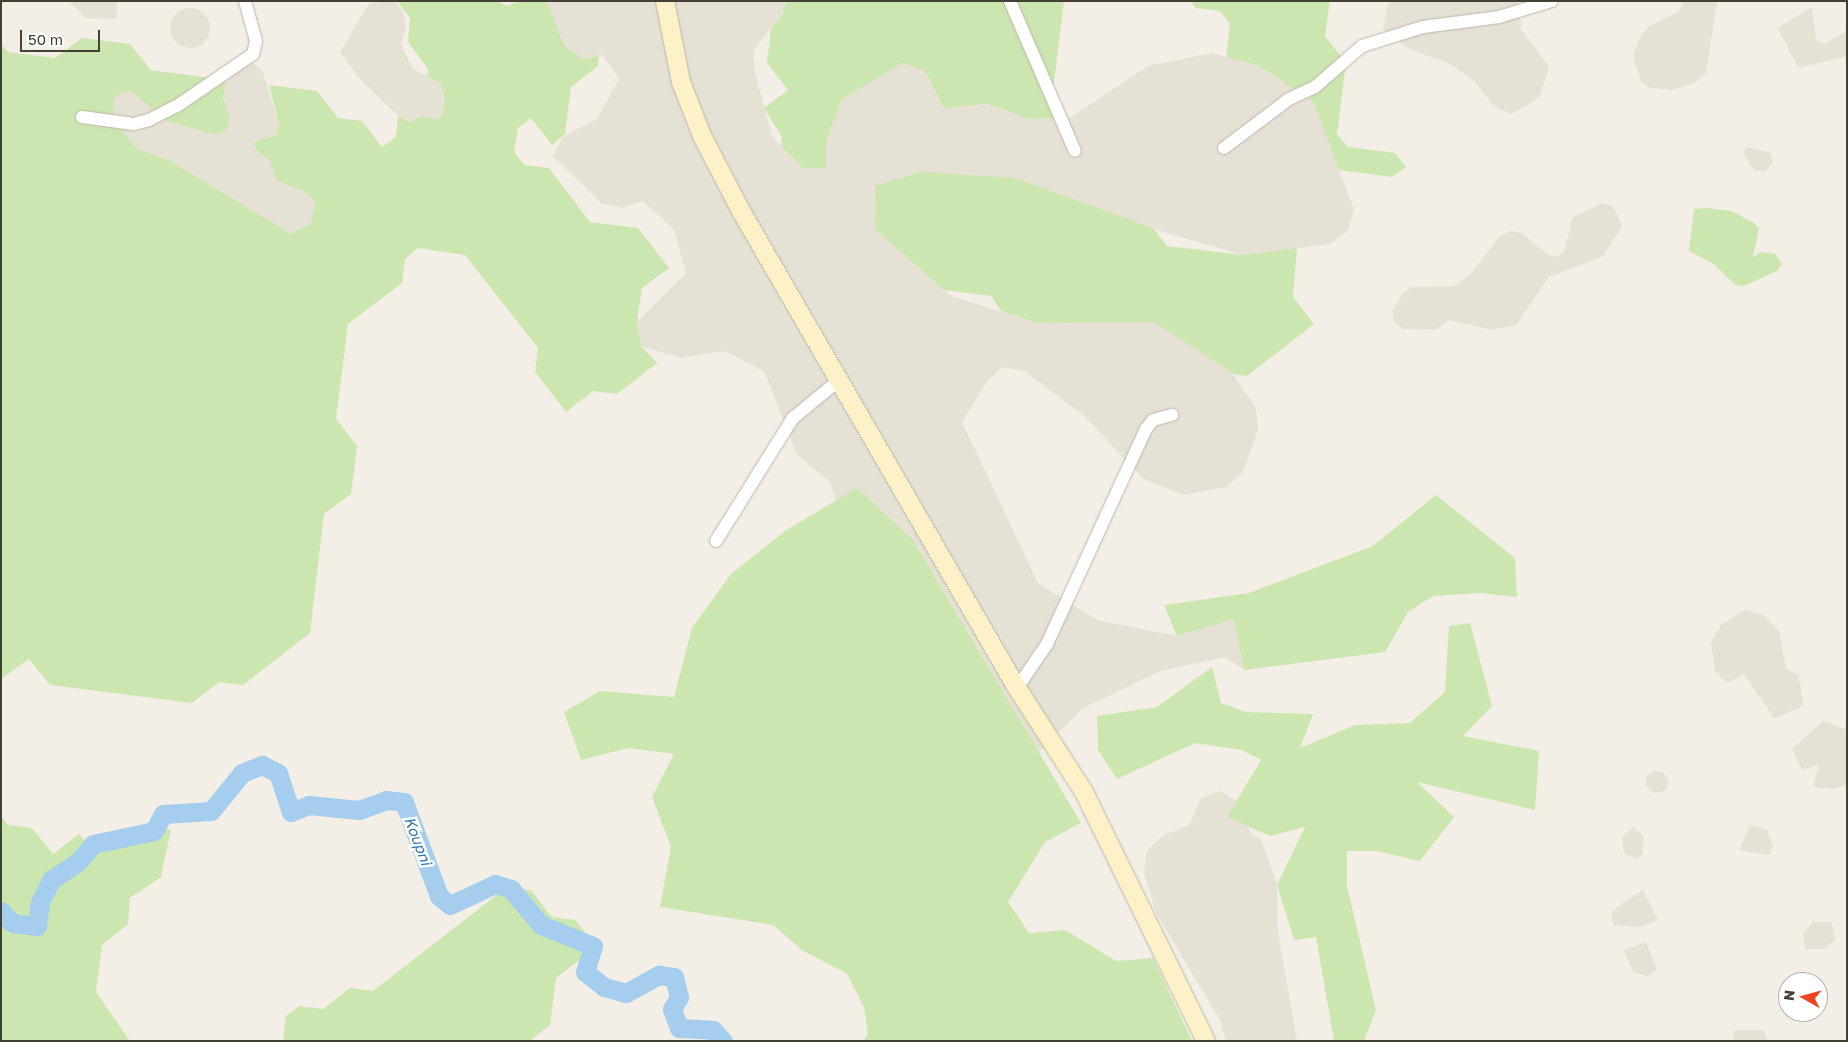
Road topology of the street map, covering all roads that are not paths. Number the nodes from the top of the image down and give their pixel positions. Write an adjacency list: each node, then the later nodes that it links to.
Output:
1 (245, 1): 5 (street)
2 (665, 1): 8 (main road)
3 (1010, 1): 7 (street)
4 (1552, 1): 6 (street)
5 (82, 117)
6 (1224, 148)
7 (1075, 151)
8 (838, 381): 10 (street); 11 (main road)
9 (1172, 415): 11 (street)
10 (716, 541)
11 (1017, 688): 12 (main road)
12 (1206, 1041)

